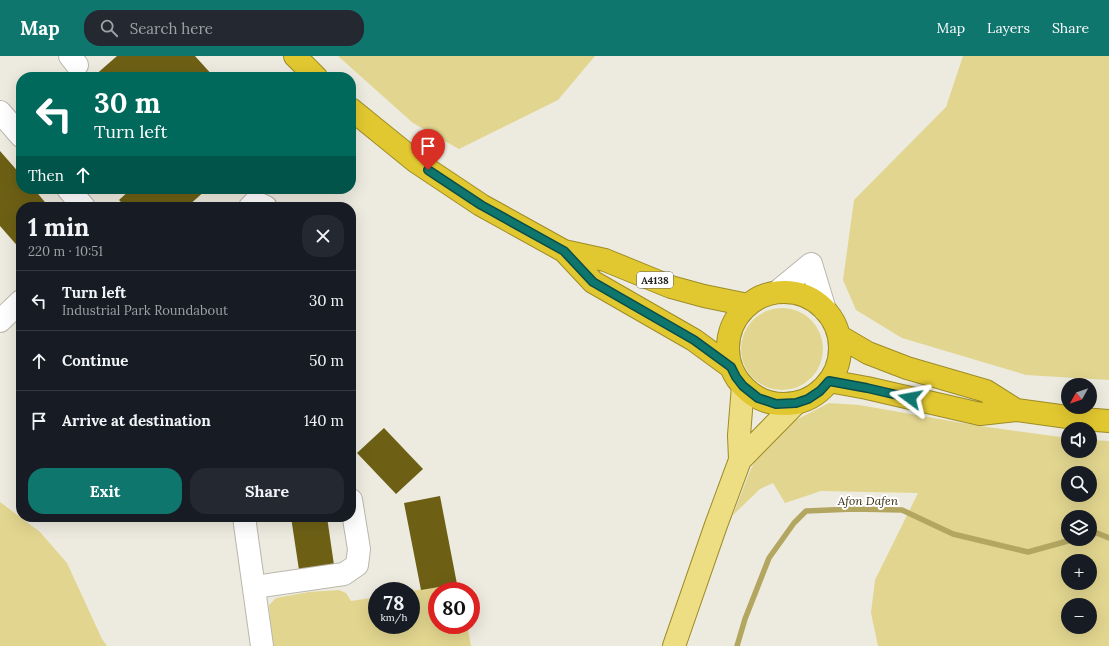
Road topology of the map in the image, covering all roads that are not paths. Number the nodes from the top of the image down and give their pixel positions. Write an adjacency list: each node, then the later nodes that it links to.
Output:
1 (295, 56): 2 (highway)
2 (311, 72)
3 (0, 112): 5 (lane)
4 (356, 113): 8 (highway, A4138)
5 (16, 130)
6 (72, 194): 7 (lane)
7 (80, 202)
8 (564, 251): 10 (highway, A4138); 15 (highway, A4138)
9 (777, 292): 10 (highway); 12 (highway); 12 (lane)
10 (748, 305): 15 (highway)
11 (16, 306): 13 (lane)
12 (825, 310): 14 (highway)
13 (0, 321)
14 (839, 336): 16 (highway); 19 (highway)
15 (731, 367): 17 (highway)
16 (829, 381): 18 (highway); 19 (highway)
17 (743, 386): 18 (highway); 21 (main road)
18 (796, 403): 21 (main road)
19 (1016, 410): 20 (highway)
20 (1109, 421)
21 (740, 460): 26 (main road)
22 (245, 522): 24 (lane)
23 (355, 522): 24 (lane)
24 (254, 587): 25 (lane)
25 (262, 646)
26 (674, 646)

